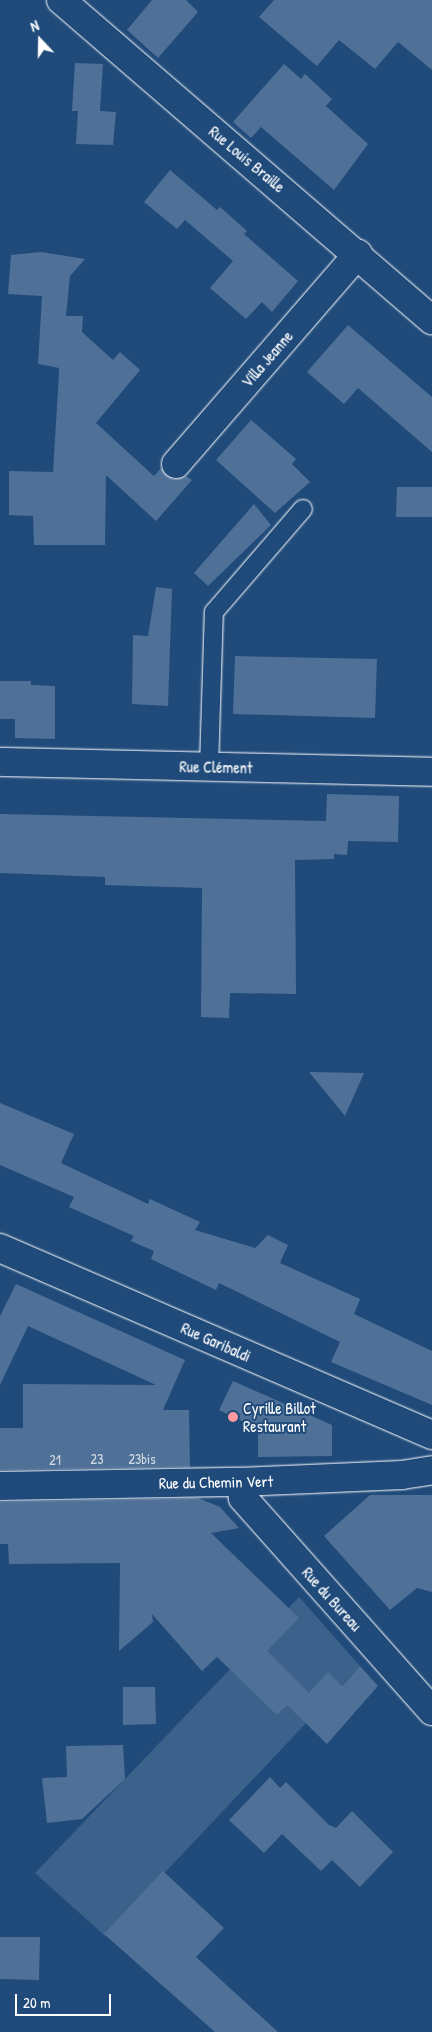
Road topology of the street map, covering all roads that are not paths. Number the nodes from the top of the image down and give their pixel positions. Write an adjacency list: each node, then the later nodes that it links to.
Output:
1 (61, 0): 2 (street, Rue Louis Braille)
2 (358, 254): 3 (street, Rue Louis Braille); 4 (street, Villa Jeanne)
3 (432, 320)
4 (176, 464)
5 (303, 509): 7 (lane)
6 (0, 762): 7 (street, Rue Clément)
7 (209, 767): 8 (street, Rue Clément)
8 (432, 772)
9 (0, 1248): 10 (street, Rue Garibaldi)
10 (432, 1435)
11 (432, 1470): 12 (street, Rue du Chemin Vert)
12 (240, 1482): 13 (street, Rue du Chemin Vert); 14 (street, Rue du Bureau)
13 (0, 1486)
14 (432, 1711)

